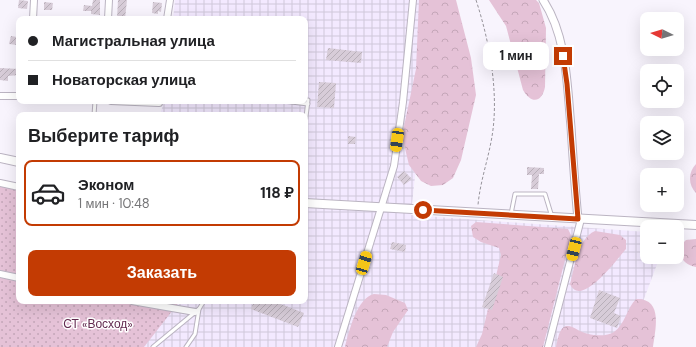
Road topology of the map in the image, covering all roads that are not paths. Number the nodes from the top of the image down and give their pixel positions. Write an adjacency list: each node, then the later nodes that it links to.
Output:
1 (34, 0): 6 (street)
2 (109, 0): 7 (street)
3 (170, 0): 8 (street)
4 (413, 0): 19 (street)
5 (543, 0): 22 (street)
6 (33, 16)
7 (108, 16)
8 (168, 16)
9 (0, 96): 10 (street)
10 (16, 96)
11 (308, 100): 12 (lane)
12 (308, 104): 13 (lane)
13 (307, 112)
14 (0, 158): 15 (main road)
15 (16, 161)
16 (0, 183): 17 (street)
17 (16, 186)
18 (308, 203): 19 (main road)
19 (381, 207): 20 (main road); 31 (street)
20 (511, 216): 21 (main road); 21 (lane)
21 (552, 218): 22 (main road)
22 (580, 219): 23 (main road); 32 (street)
23 (696, 225)
24 (0, 274): 25 (street)
25 (16, 277)
26 (152, 304): 28 (street)
27 (202, 304): 28 (lane)
28 (197, 311): 29 (lane); 30 (lane)
29 (153, 347)
30 (186, 347)
31 (338, 347)
32 (548, 347)

